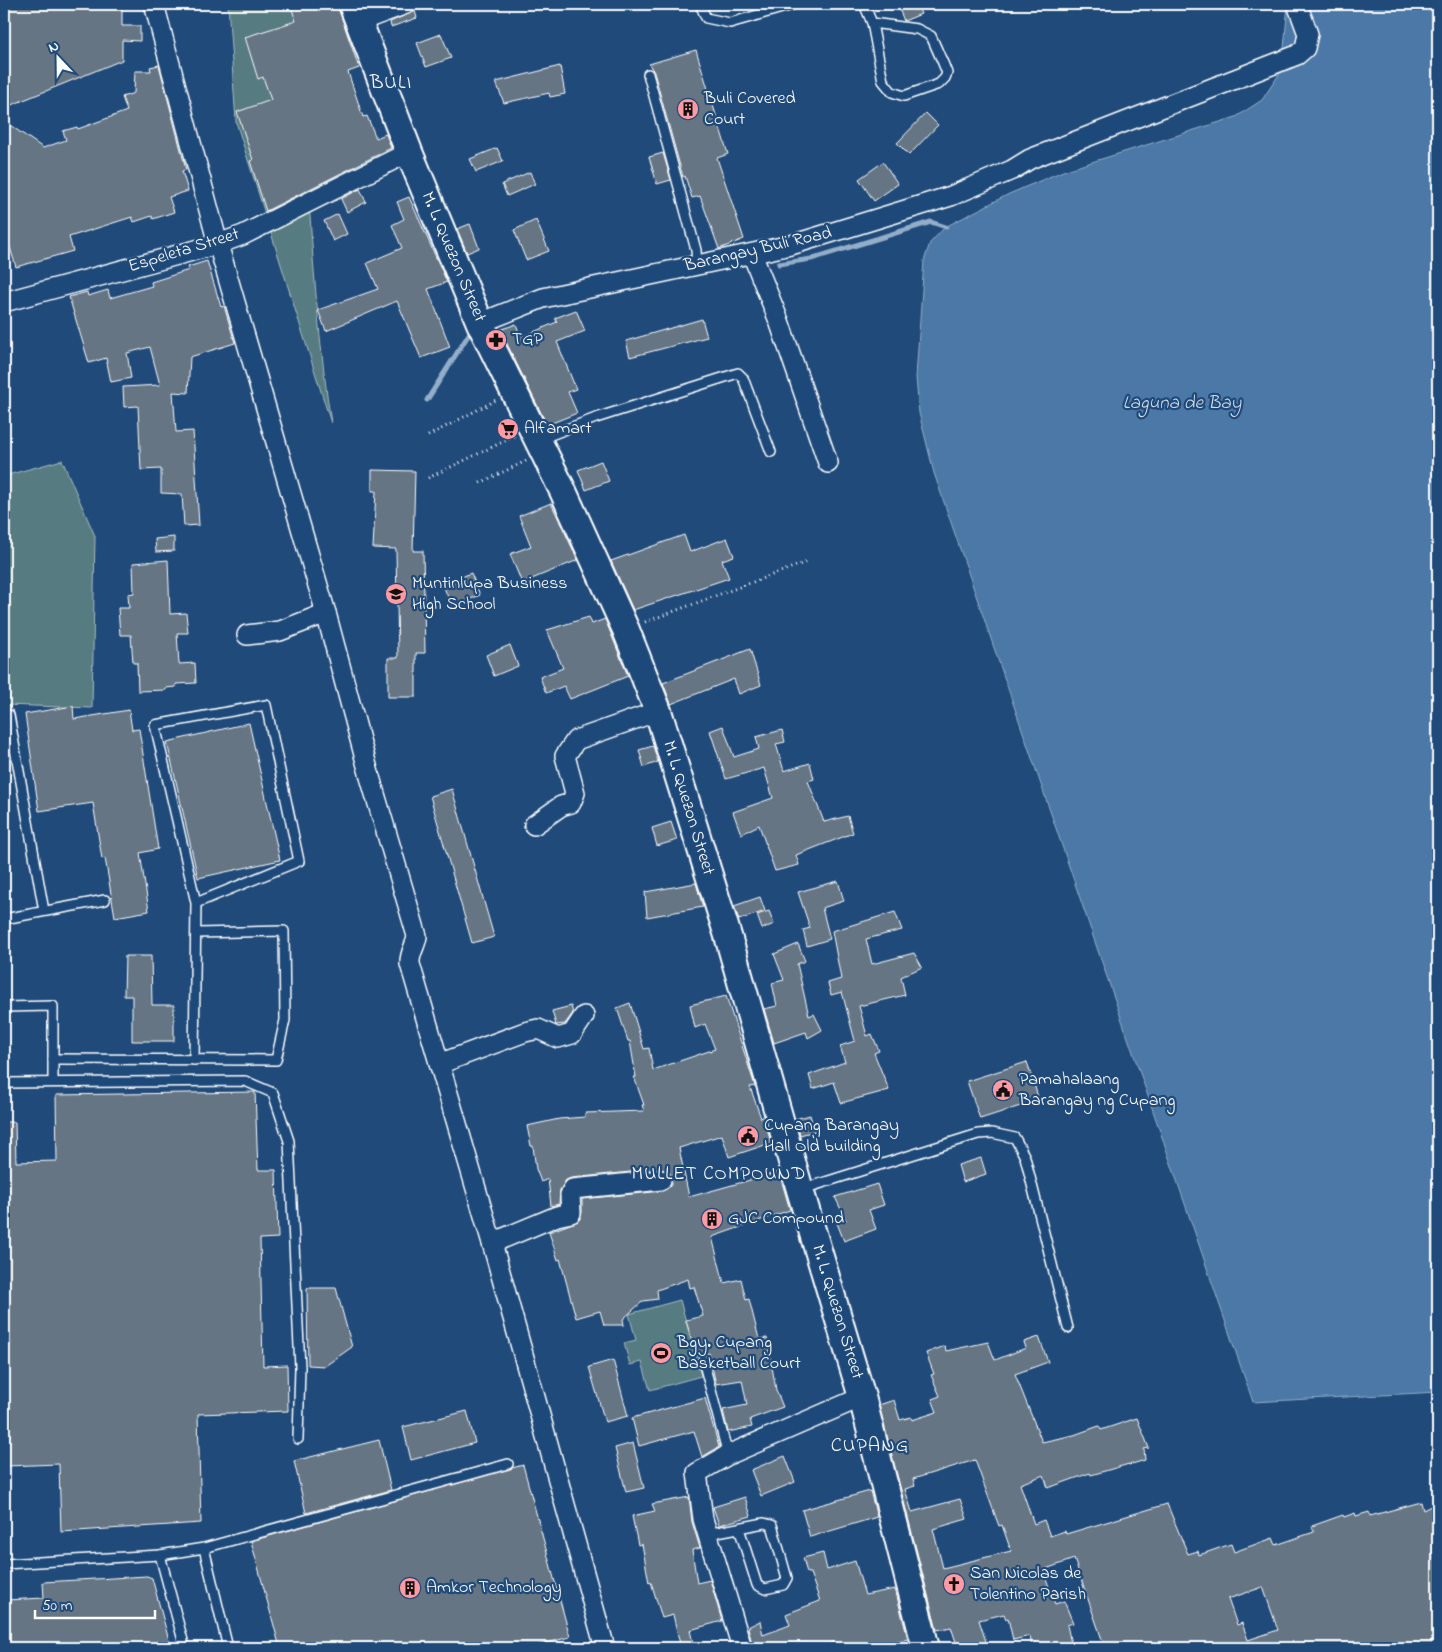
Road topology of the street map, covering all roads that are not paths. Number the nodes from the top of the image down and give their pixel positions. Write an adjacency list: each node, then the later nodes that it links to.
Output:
1 (154, 4): 11 (street)
2 (406, 4): 7 (street)
3 (700, 4): 4 (lane)
4 (796, 4)
5 (864, 4): 8 (lane)
6 (1297, 4): 12 (street, Barangay Buli Road)
7 (356, 13): 10 (main road, M. L. Quezon Street)
8 (872, 23): 8 (lane)
9 (648, 74): 13 (lane)
10 (410, 152): 11 (street, Espeleta Street); 15 (main road, M. L. Quezon Street)
11 (218, 244): 14 (street, Espeleta Street); 19 (street)
12 (752, 254): 13 (street, Barangay Buli Road); 18 (street)
13 (697, 265): 15 (street, Barangay Buli Road)
14 (4, 302)
15 (480, 323): 16 (main road, M. L. Quezon Street)
16 (538, 440): 17 (lane); 21 (main road, M. L. Quezon Street)
17 (771, 452)
18 (828, 463)
19 (326, 613): 20 (street); 33 (street)
20 (247, 634)
21 (658, 711): 23 (street); 37 (main road, M. L. Quezon Street)
22 (9, 715): 26 (lane)
23 (534, 825)
24 (105, 900): 26 (lane)
25 (196, 903): 25 (lane); 28 (lane)
26 (44, 912): 27 (lane)
27 (4, 919)
28 (197, 933): 32 (lane); 32 (lane)
29 (4, 1007): 31 (lane)
30 (584, 1016): 33 (street)
31 (53, 1059): 32 (lane); 34 (lane)
32 (194, 1060)
33 (438, 1064): 38 (street)
34 (53, 1082): 35 (lane); 42 (lane)
35 (4, 1083)
36 (661, 1180): 38 (street)
37 (800, 1190): 39 (lane); 41 (main road, M. L. Quezon Street)
38 (492, 1243): 52 (street)
39 (1068, 1328)
40 (703, 1360): 43 (lane)
41 (862, 1397): 43 (street); 54 (main road, M. L. Quezon Street)
42 (298, 1439)
43 (728, 1455): 46 (street)
44 (508, 1464): 47 (lane)
45 (739, 1528): 45 (lane); 46 (lane)
46 (707, 1534): 53 (street)
47 (204, 1548): 48 (lane); 51 (lane)
48 (160, 1555): 49 (lane); 50 (lane)
49 (4, 1564)
50 (185, 1648)
51 (228, 1648)
52 (605, 1648)
53 (742, 1648)
54 (926, 1648)

